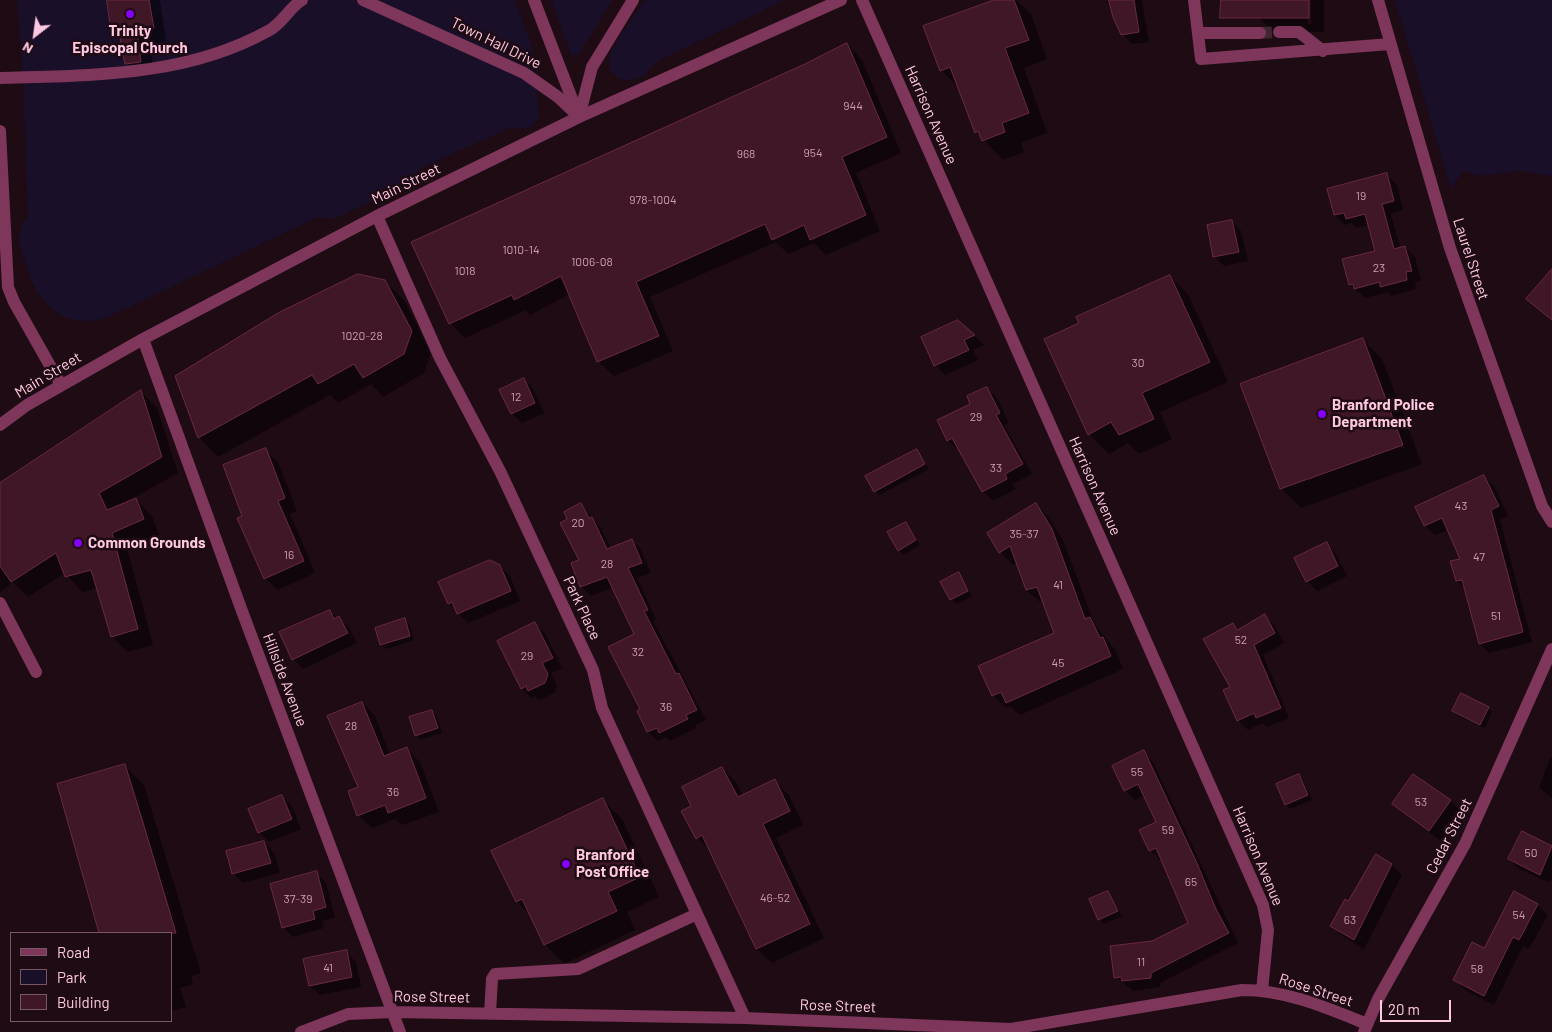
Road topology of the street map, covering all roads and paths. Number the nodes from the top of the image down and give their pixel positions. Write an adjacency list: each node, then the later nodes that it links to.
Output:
1 (302, 0): 14 (street)
2 (363, 0): 15 (street, Town Hall Drive)
3 (534, 0): 15 (street)
4 (633, 0): 15 (street)
5 (841, 0): 15 (street, Main Street)
6 (862, 0): 26 (street, Harrison Avenue)
7 (1194, 0): 10 (street)
8 (1378, 0): 12 (street, Laurel Street)
9 (1280, 32): 13 (street)
10 (1198, 33): 11 (street); 13 (street)
11 (1260, 33)
12 (1390, 44): 13 (street); 21 (street, Laurel Street)
13 (1323, 51)
14 (0, 78)
15 (579, 117): 17 (street, Main Street)
16 (0, 131): 19 (street)
17 (376, 216): 18 (street, Main Street); 25 (street, Park Place)
18 (143, 339): 19 (street, Main Street); 27 (street, Hillside Avenue)
19 (61, 385): 20 (street, Main Street)
20 (0, 424)
21 (1552, 522)
22 (0, 603): 24 (street)
23 (1552, 649): 30 (street, Cedar Street)
24 (36, 672)
25 (697, 914): 28 (street); 29 (street, Park Place)
26 (1262, 991): 29 (street, Rose Street); 30 (street, Rose Street)
27 (393, 1012): 28 (street, Rose Street); 31 (street, Rose Street); 32 (street, Hillside Avenue)
28 (490, 1014): 29 (street, Rose Street)
29 (745, 1018)
30 (1366, 1028)
31 (301, 1032)
32 (400, 1032)

